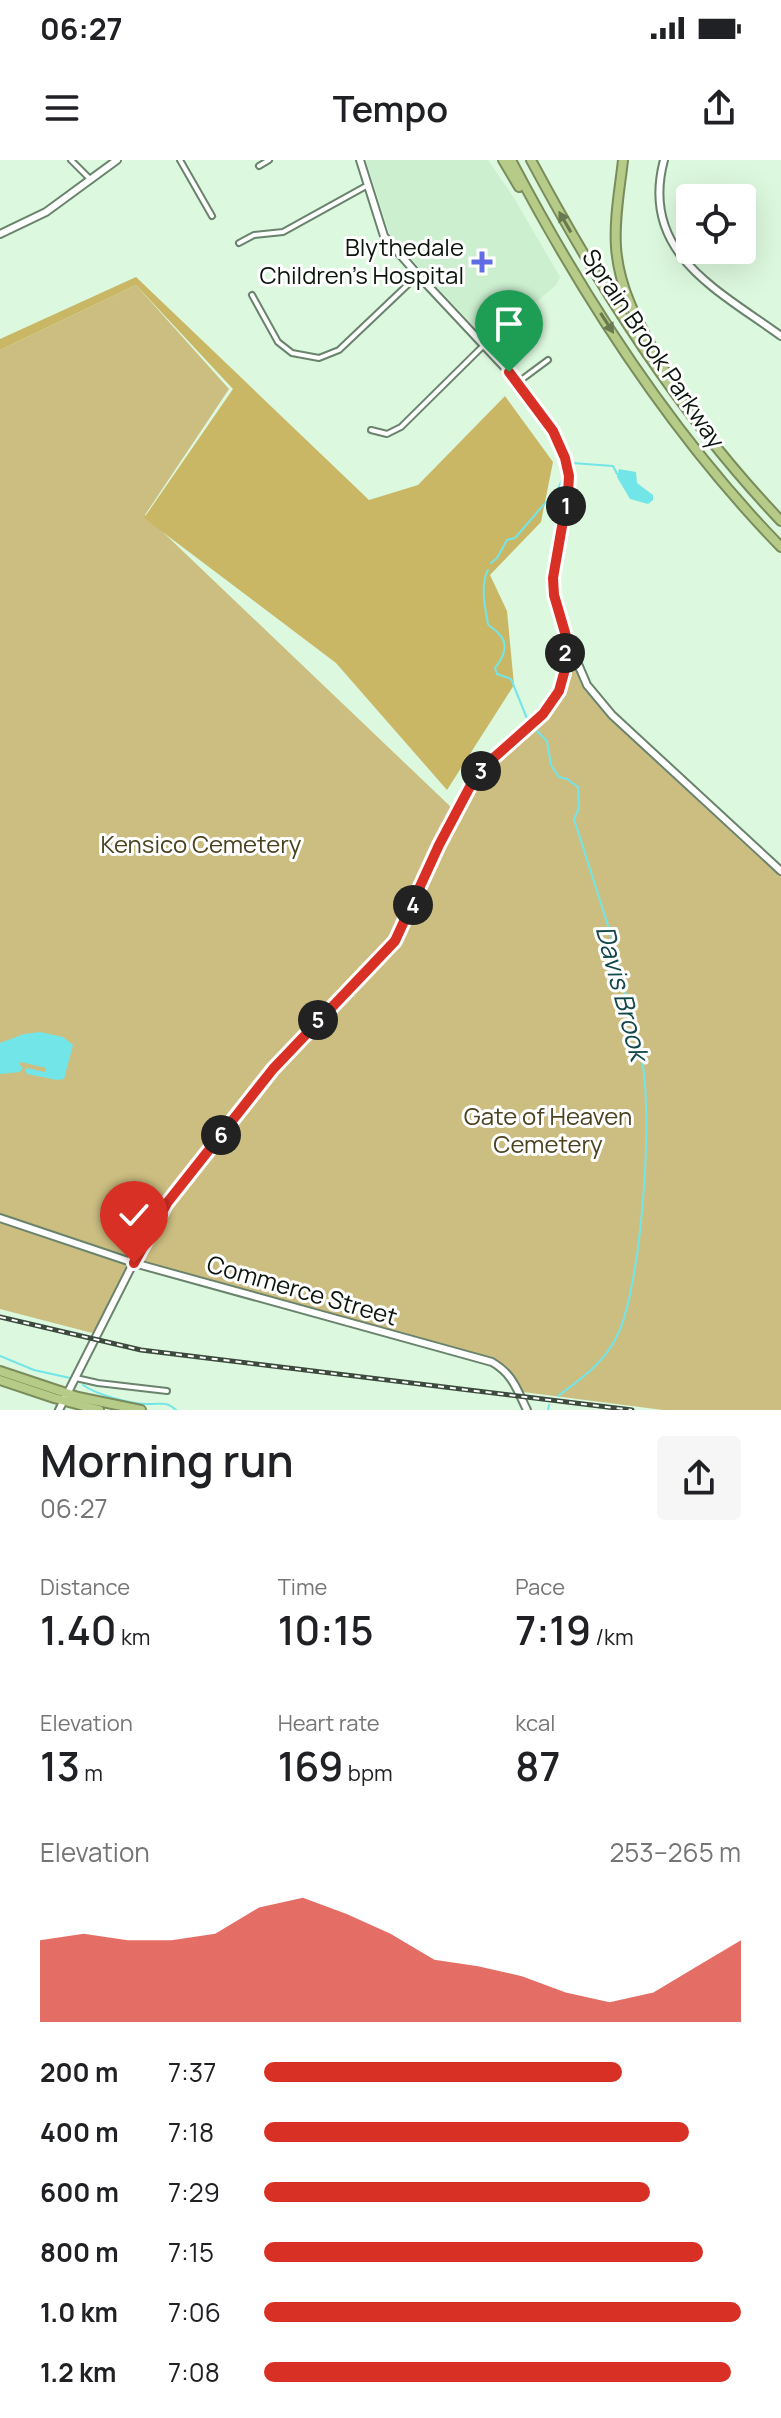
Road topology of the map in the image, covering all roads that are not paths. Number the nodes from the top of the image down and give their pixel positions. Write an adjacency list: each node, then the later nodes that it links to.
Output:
1 (71, 160): 12 (street)
2 (117, 160): 12 (street)
3 (180, 160): 14 (street)
4 (269, 160): 11 (street)
5 (360, 160): 13 (street)
6 (503, 160): 17 (highway)
7 (511, 160): 17 (highway, Sprain Brook Parkway)
8 (531, 160): 24 (highway, Sprain Brook Parkway, one-way to 8)
9 (623, 160): 24 (highway)
10 (664, 160): 20 (street)
11 (259, 166)
12 (91, 180): 15 (street)
13 (368, 185): 16 (street); 18 (street)
14 (212, 216)
15 (0, 234)
16 (239, 243)
17 (565, 257): 27 (highway, Sprain Brook Parkway, one-way to 27)
18 (418, 275): 19 (street); 21 (street)
19 (252, 295)
20 (781, 336)
21 (484, 344): 23 (street); 25 (street)
22 (548, 360): 23 (street)
23 (517, 383): 28 (street)
24 (684, 405): 26 (highway, Sprain Brook Parkway)
25 (371, 430)
26 (781, 521)
27 (781, 547)
28 (566, 636): 29 (street); 31 (street)
29 (781, 871)
30 (0, 1218): 31 (street, Commerce Street)
31 (134, 1263): 33 (street); 39 (street, Commerce Street)
32 (0, 1371): 36 (highway)
33 (76, 1378): 35 (street); 36 (street)
34 (0, 1380): 36 (highway)
35 (167, 1391)
36 (63, 1402): 37 (highway); 38 (highway)
37 (99, 1410)
38 (141, 1410)
39 (527, 1410)

